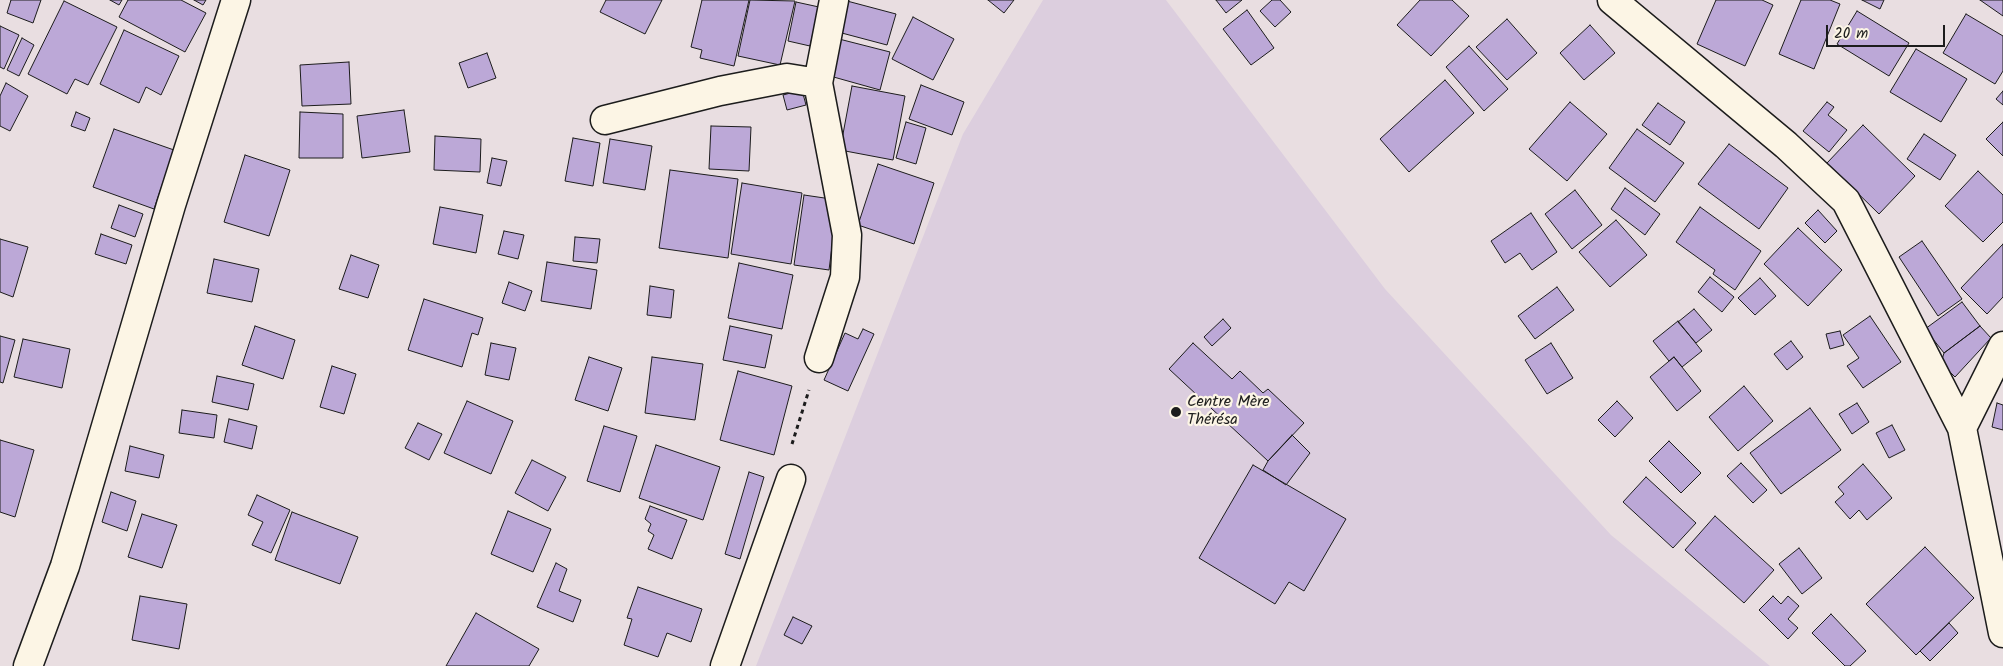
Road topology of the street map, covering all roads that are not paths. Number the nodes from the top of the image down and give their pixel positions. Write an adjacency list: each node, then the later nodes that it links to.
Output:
1 (236, 0): 11 (street)
2 (834, 0): 4 (street)
3 (1612, 0): 8 (street)
4 (818, 83): 5 (street); 7 (street)
5 (604, 120)
6 (2003, 346): 8 (street)
7 (819, 358)
8 (1962, 428): 10 (street)
9 (791, 479): 12 (street)
10 (2003, 633)
11 (28, 666)
12 (725, 666)

